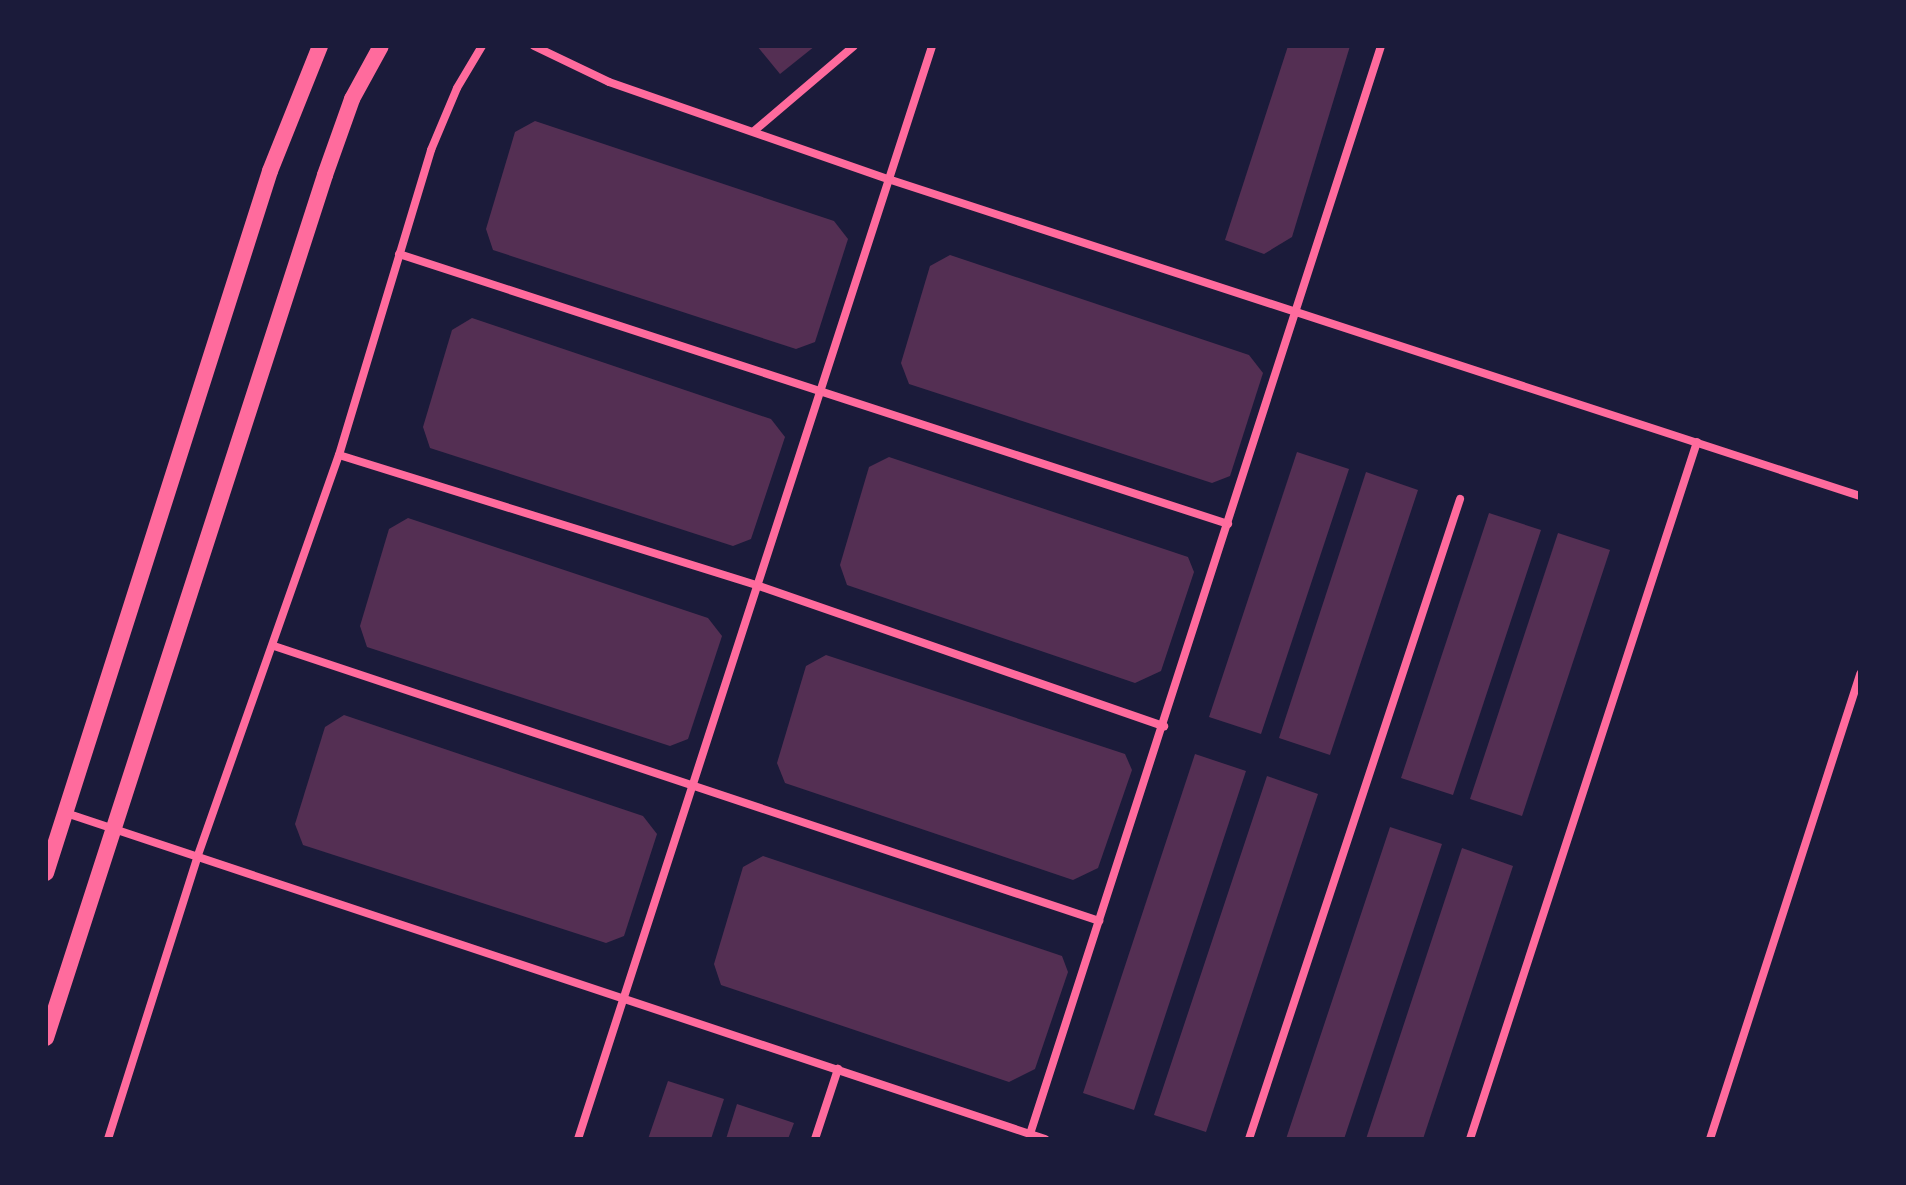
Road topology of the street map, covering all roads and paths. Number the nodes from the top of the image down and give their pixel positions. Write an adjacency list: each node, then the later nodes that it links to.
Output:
1 (320, 46): 23 (main road)
2 (381, 46): 24 (main road)
3 (482, 46): 10 (street)
4 (534, 46): 8 (street)
5 (854, 46): 8 (street)
6 (932, 46): 9 (street)
7 (1381, 46): 11 (street)
8 (754, 131): 9 (street)
9 (888, 179): 11 (street); 12 (street)
10 (399, 254): 12 (street); 14 (street)
11 (1294, 312): 13 (street); 17 (street)
12 (823, 392): 17 (street); 18 (street)
13 (1697, 442): 15 (street); 37 (street)
14 (339, 455): 18 (street); 19 (street)
15 (1860, 496)
16 (1460, 499): 36 (street)
17 (1228, 524): 21 (street)
18 (756, 585): 21 (street); 22 (street)
19 (274, 646): 22 (street); 25 (street)
20 (1860, 674): 38 (street)
21 (1164, 726): 27 (street)
22 (693, 785): 27 (street); 28 (street)
23 (66, 813): 24 (street); 26 (main road)
24 (113, 828): 25 (street); 29 (main road)
25 (198, 855): 28 (street); 32 (street)
26 (46, 873)
27 (1099, 921): 31 (street)
28 (624, 997): 30 (street); 33 (street)
29 (46, 1038)
30 (838, 1069): 31 (street); 34 (street)
31 (1030, 1134): 35 (street)
32 (108, 1139)
33 (578, 1139)
34 (815, 1139)
35 (1045, 1139)
36 (1249, 1139)
37 (1470, 1139)
38 (1710, 1139)

